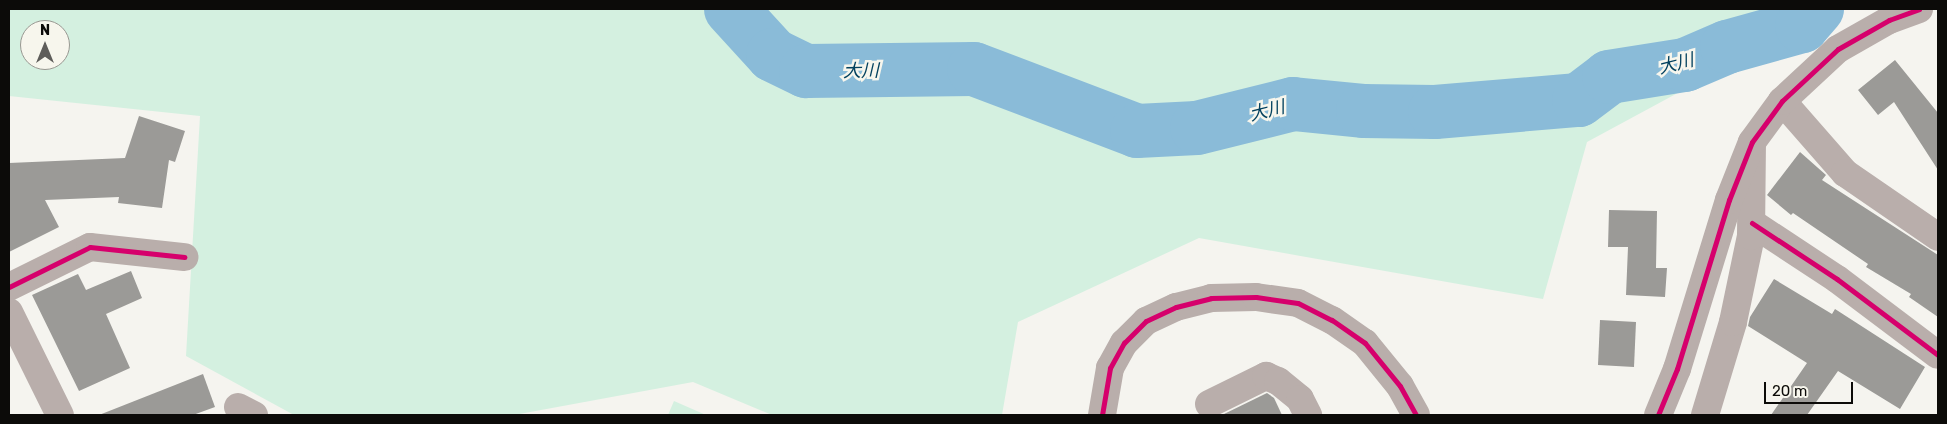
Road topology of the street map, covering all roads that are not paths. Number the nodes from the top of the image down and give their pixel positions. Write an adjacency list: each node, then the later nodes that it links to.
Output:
1 (1919, 9): 2 (street)
2 (1782, 101): 3 (street); 5 (street)
3 (1752, 142): 4 (street); 15 (street)
4 (1752, 223): 9 (street); 16 (street)
5 (1938, 237)
6 (184, 257): 7 (street)
7 (9, 287)
8 (9, 312): 11 (street)
9 (1938, 355)
10 (1208, 403): 13 (street)
11 (60, 415)
12 (1102, 415): 14 (street)
13 (1308, 415)
14 (1416, 415)
15 (1658, 415)
16 (1705, 415)

